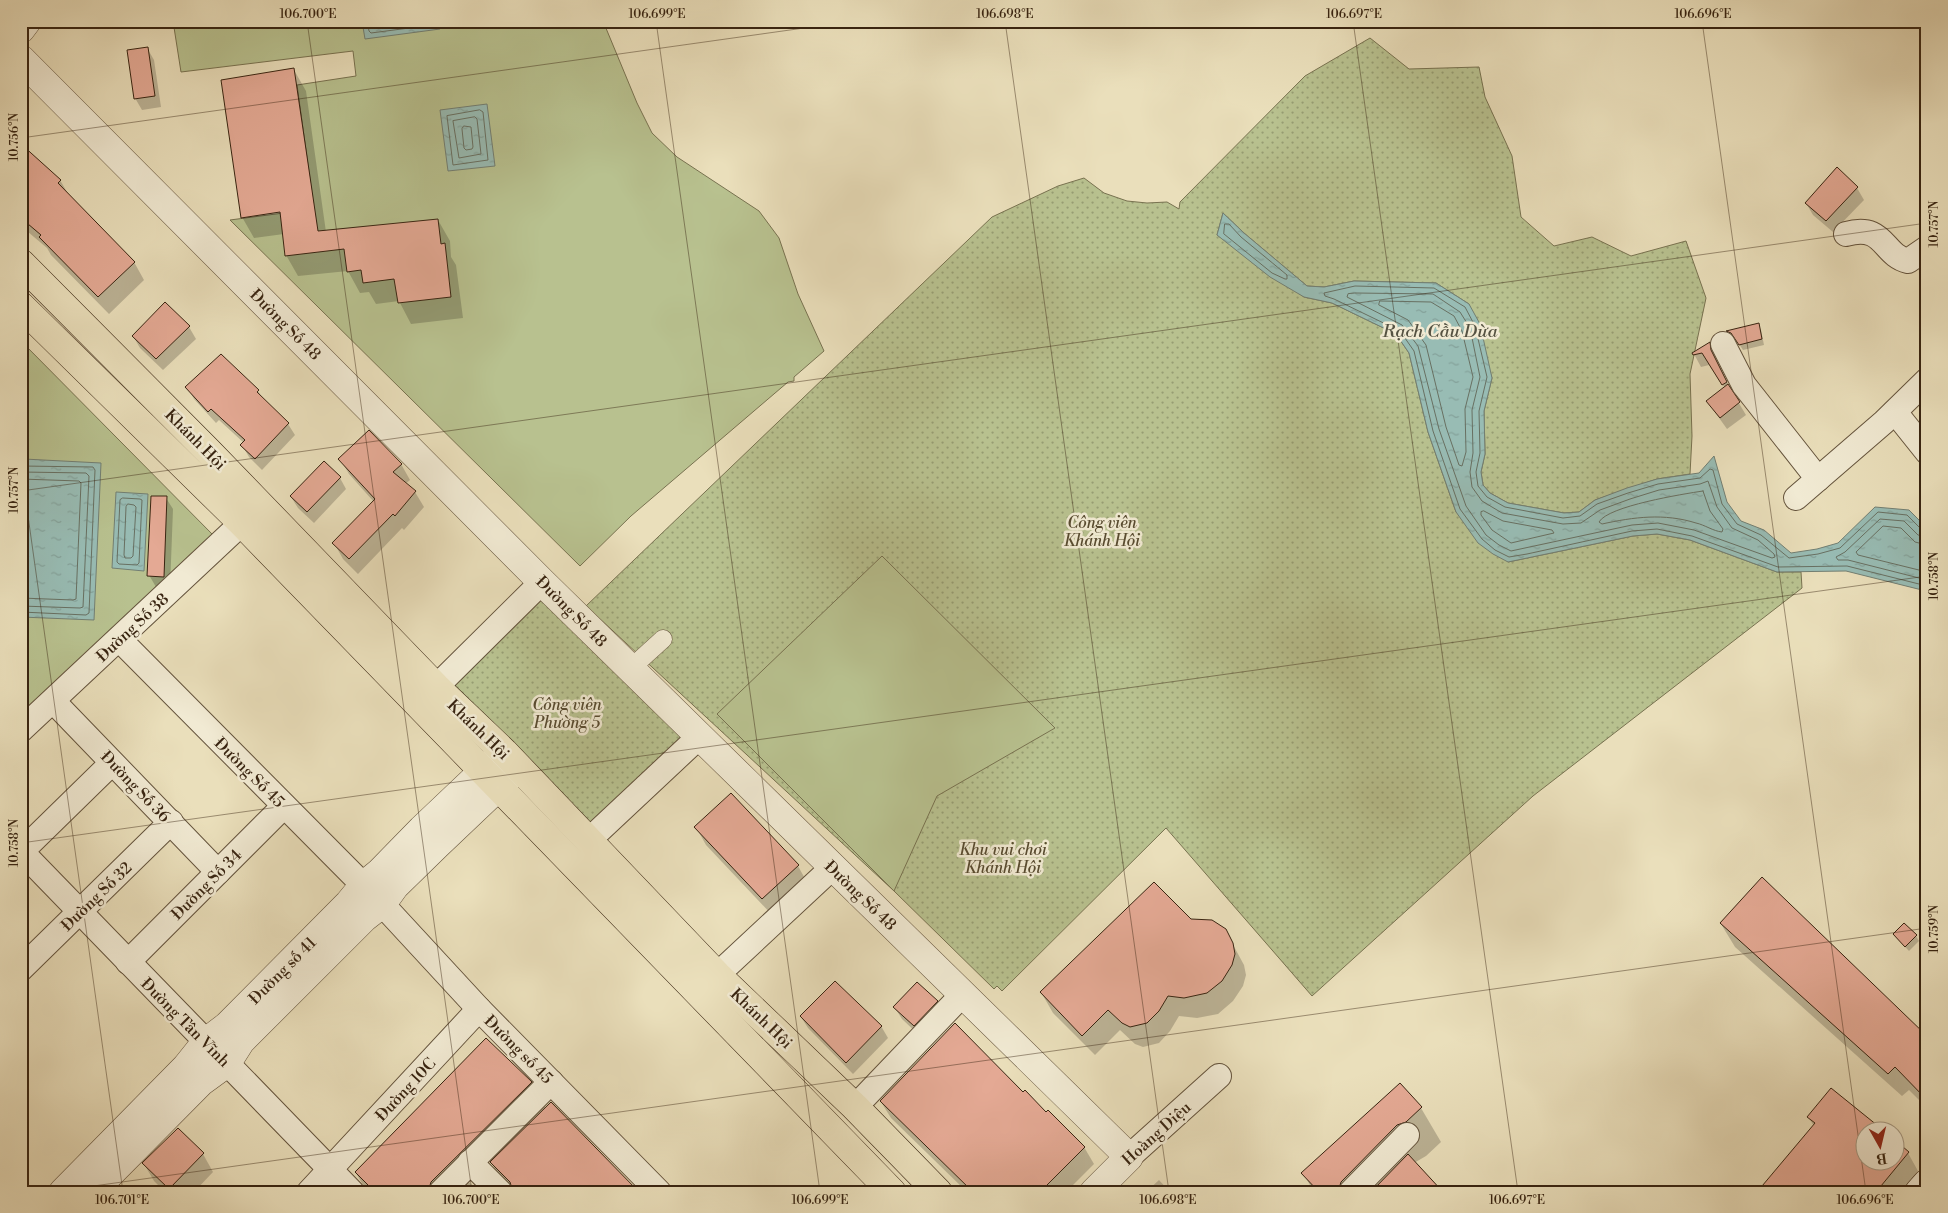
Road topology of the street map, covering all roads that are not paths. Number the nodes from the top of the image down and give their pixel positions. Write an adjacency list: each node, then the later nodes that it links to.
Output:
1 (26, 21): 2 (street)
2 (21, 29)
3 (21, 59): 15 (street, Đường Số 48)
4 (1846, 234): 5 (street)
5 (1927, 248)
6 (21, 264): 19 (main road, Khánh Hội)
7 (25, 318): 14 (main road, Khánh Hội)
8 (1723, 344): 12 (street)
9 (1927, 380): 10 (street)
10 (1895, 412): 11 (street); 12 (street)
11 (1927, 452)
12 (1818, 479): 13 (street)
13 (1796, 498)
14 (242, 523): 16 (street, Đường Số 38); 25 (main road, Khánh Hội)
15 (542, 582): 18 (street, Đường Số 48); 19 (street)
16 (119, 638): 20 (street, Đường Số 38); 26 (street, Đường Số 45)
17 (663, 639): 18 (street)
18 (630, 669): 22 (street, Đường Số 48)
19 (436, 687): 23 (main road, Khánh Hội)
20 (53, 701): 21 (street, Đường Số 38); 24 (street, Đường Số 36)
21 (21, 730)
22 (700, 736): 28 (street); 30 (street, Đường Số 48)
23 (511, 760): 25 (street, Đường số 41); 28 (main road, Khánh Hội)
24 (112, 762): 27 (street, Đường Số 36); 29 (street)
25 (490, 779): 32 (street, Đường số 41); 33 (street, Đường số 41); 57 (main road, Khánh Hội)
26 (284, 806): 31 (street, Đường Số 34); 32 (street, Đường Số 45)
27 (171, 822): 31 (street, Đường Số 36); 34 (street, Đường Số 32)
28 (589, 840): 37 (main road, Khánh Hội)
29 (21, 851): 34 (street, Đường Tân Vĩnh)
30 (833, 867): 37 (street); 38 (street, Đường Số 48)
31 (218, 872): 35 (street, Đường Số 34)
32 (362, 886): 33 (street, Đường Số 45); 40 (street, Đường số 41)
33 (382, 904): 39 (street, Đường số 45); 41 (street, Đường số 41)
34 (80, 912): 35 (street, Đường Tân Vĩnh); 36 (street, Đường Số 32)
35 (128, 962): 40 (street, Đường Tân Vĩnh)
36 (21, 969)
37 (717, 975): 44 (main road, Khánh Hội)
38 (963, 994): 44 (street); 46 (street, Đường Số 48)
39 (479, 1009): 43 (street, Đường số 45); 48 (street, Đường 10C)
40 (206, 1042): 41 (street, Đường Tân Vĩnh); 50 (street, Đường số 41)
41 (227, 1063): 48 (street, Đường Tân Vĩnh); 51 (street, Đường số 41)
42 (1219, 1076): 46 (street, Hoàng Diệu)
43 (551, 1082): 47 (street); 56 (street, Đường số 45)
44 (854, 1107): 58 (main road, Khánh Hội)
45 (1407, 1136): 60 (street)
46 (1129, 1157): 59 (street, Hoàng Diệu)
47 (470, 1162): 54 (street); 55 (street)
48 (330, 1170): 52 (street, Đường 10C); 53 (street, Đường Tân Vĩnh)
49 (1927, 1183): 61 (street)
50 (63, 1192)
51 (92, 1192)
52 (309, 1192)
53 (352, 1192)
54 (441, 1192)
55 (500, 1192)
56 (659, 1192)
57 (892, 1192)
58 (938, 1192)
59 (1094, 1192)
60 (1351, 1192)
61 (1919, 1192)

